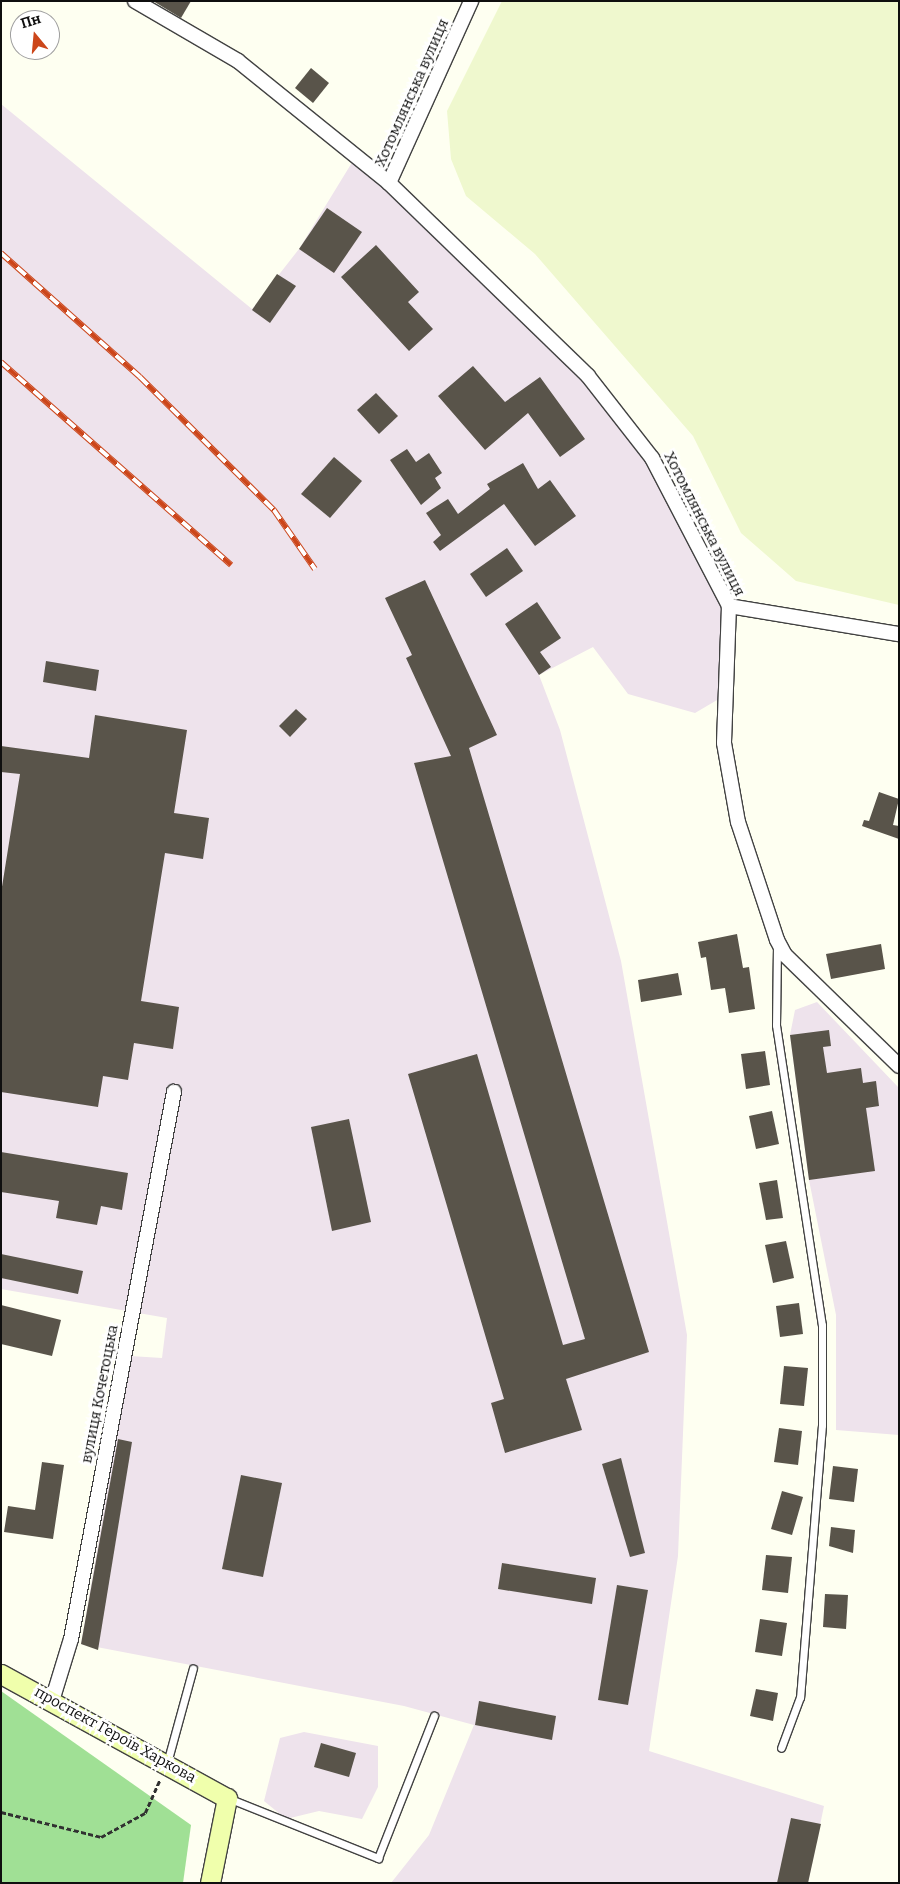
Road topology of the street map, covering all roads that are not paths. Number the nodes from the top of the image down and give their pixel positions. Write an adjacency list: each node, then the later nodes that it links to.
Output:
1 (135, 1): 3 (street)
2 (471, 1): 3 (street, Хотомлянська вулиця)
3 (390, 183): 4 (street, Хотомлянська вулиця)
4 (729, 606): 5 (street); 6 (street, Хотомлянська вулиця)
5 (899, 634)
6 (777, 940): 7 (street, Хотомлянська вулиця); 13 (lane)
7 (899, 1066)
8 (174, 1092): 11 (street, вулиця Кочетоцька)
9 (193, 1668): 14 (lane)
10 (1, 1674): 11 (street, проспект Героїв Харкова)
11 (52, 1701): 14 (street, проспект Героїв Харкова)
12 (434, 1716): 15 (lane)
13 (781, 1748)
14 (167, 1763): 15 (street, проспект Героїв Харкова)
15 (227, 1798): 16 (street)
16 (210, 1883)

